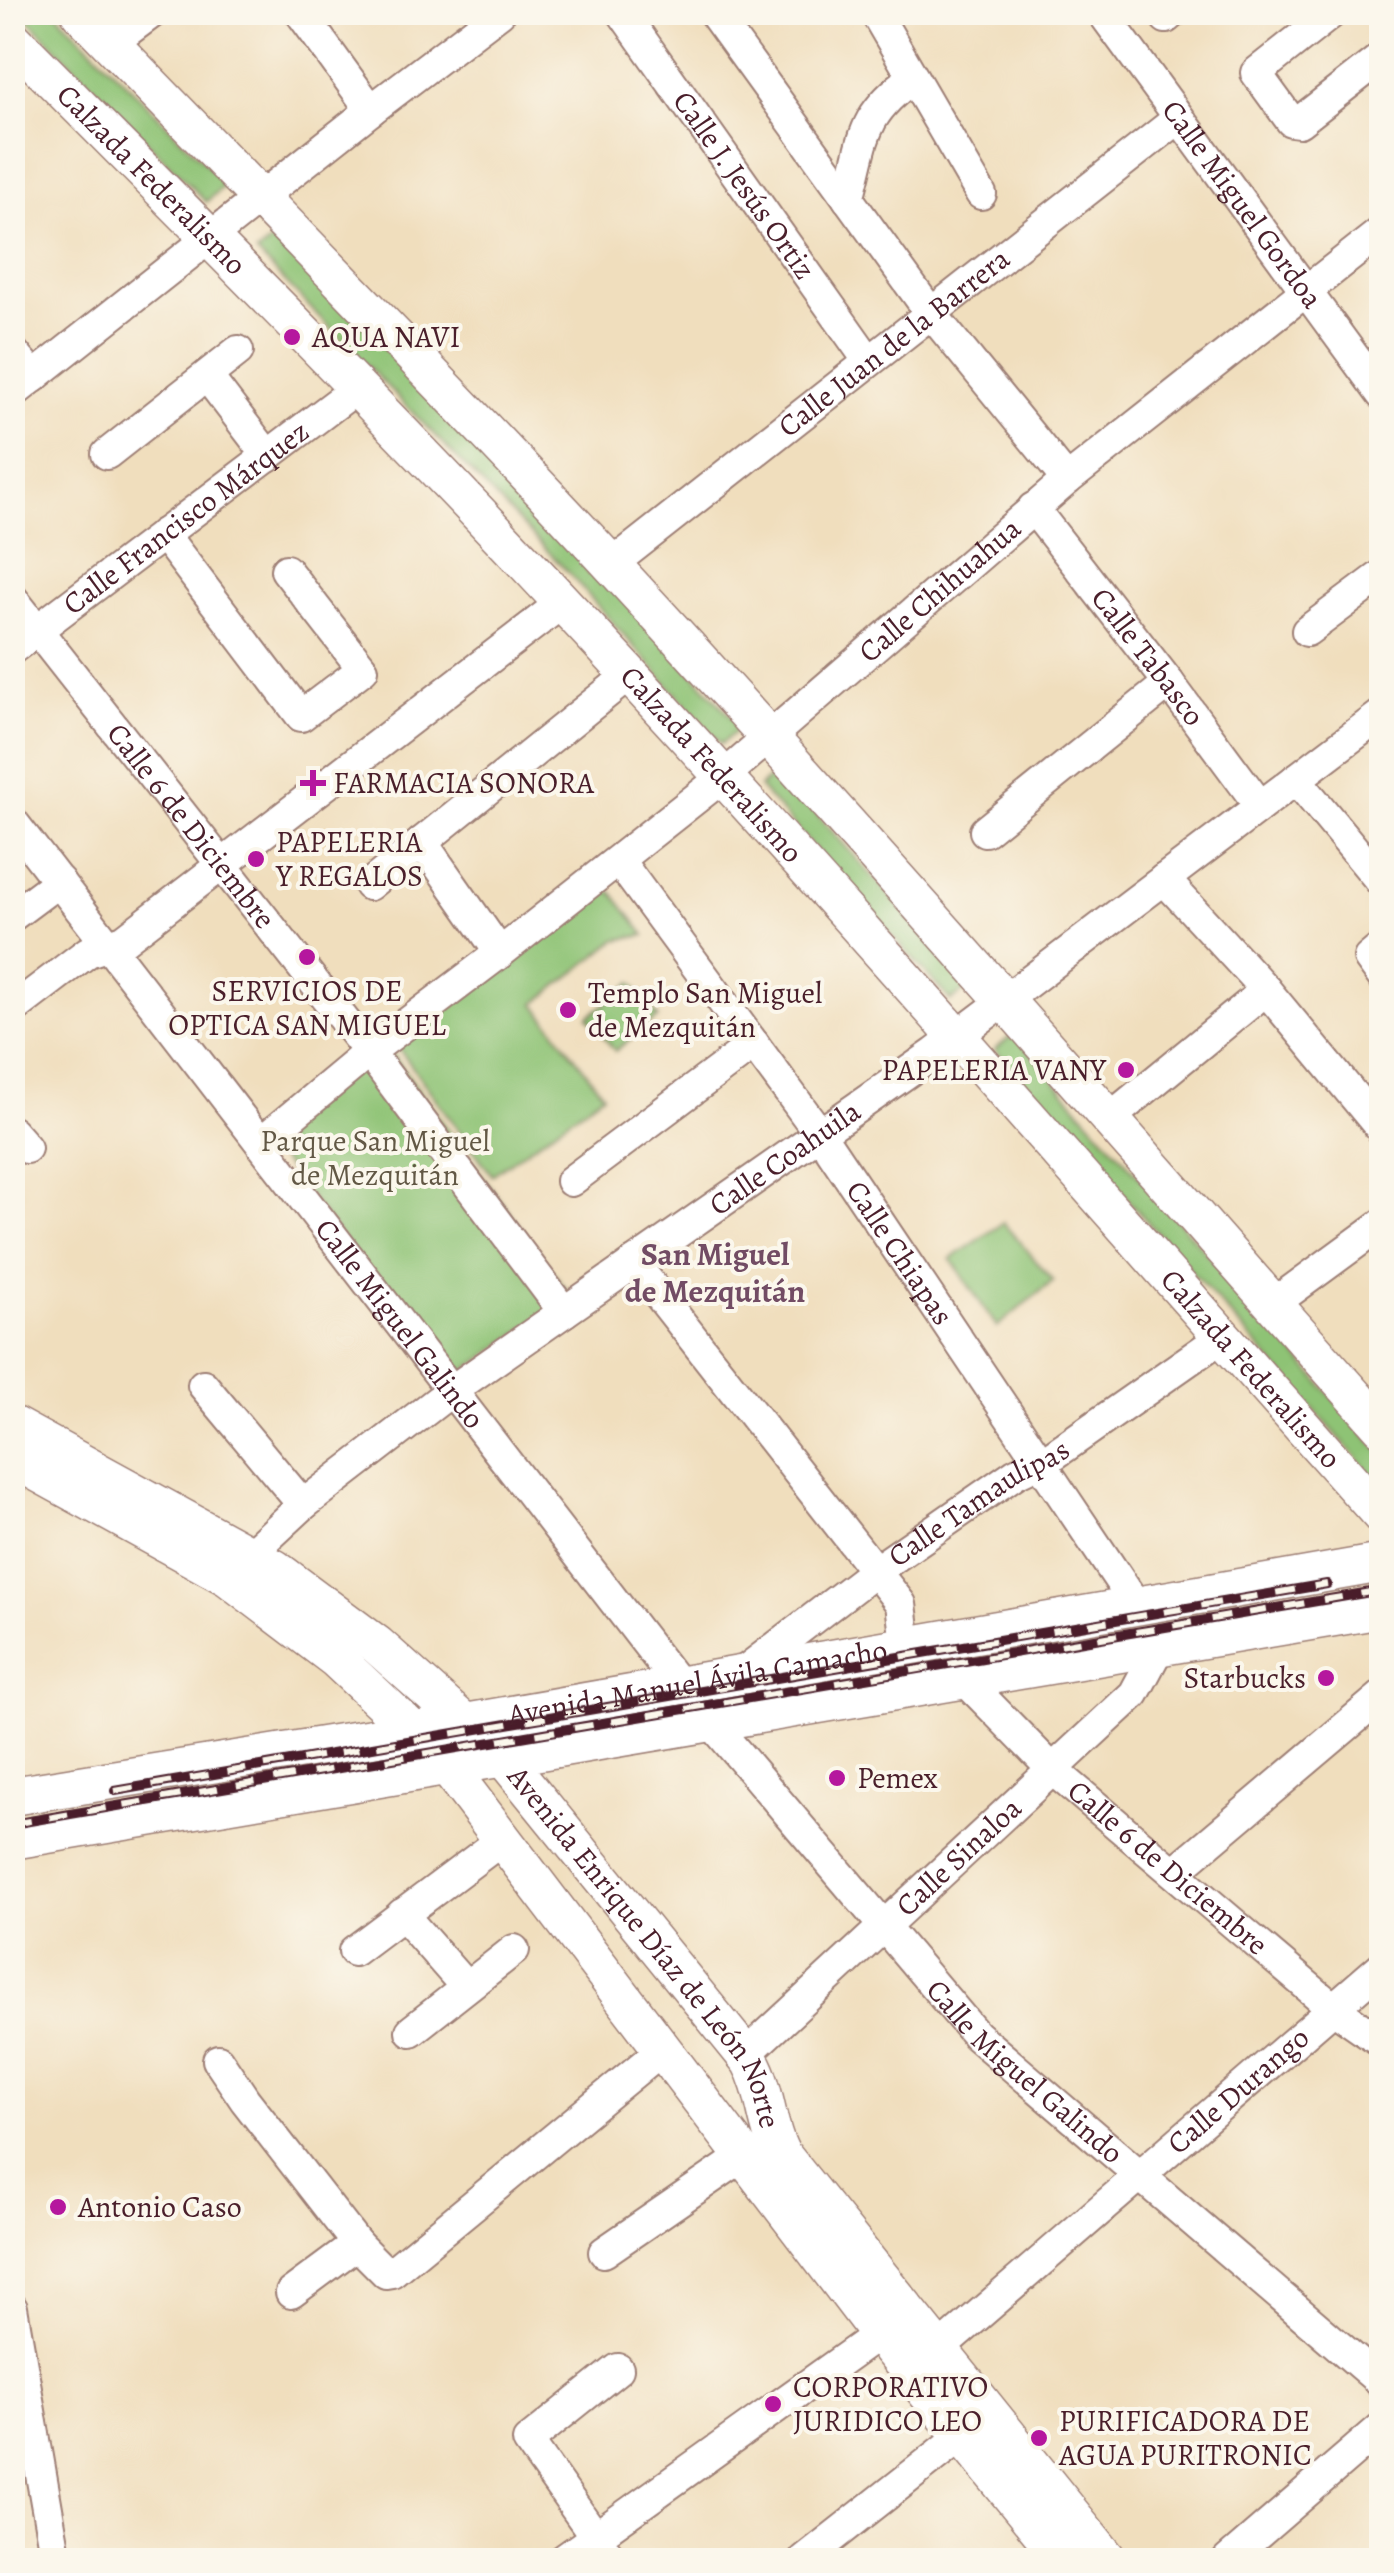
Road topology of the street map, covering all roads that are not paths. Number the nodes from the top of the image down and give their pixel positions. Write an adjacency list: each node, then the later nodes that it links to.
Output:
1 (80, 12): 11 (main road, Calzada Federalismo)
2 (153, 12): 11 (street)
3 (300, 12): 14 (street)
4 (622, 12): 25 (street, Calle J. Jesús Ortiz)
5 (713, 12): 18 (street)
6 (875, 12): 13 (street)
7 (1102, 12): 15 (street, Calle Miguel Gordoa)
8 (1333, 12): 12 (street)
9 (480, 18): 14 (street)
10 (12, 39): 20 (main road, Calzada Federalismo)
11 (110, 44): 17 (main road, Calzada Federalismo)
12 (1382, 57)
13 (913, 78): 16 (street); 18 (street)
14 (371, 110): 17 (street)
15 (1179, 118): 21 (street, Calle Miguel Gordoa); 22 (street, Calle Juan de la Barrera)
16 (982, 194)
17 (261, 198): 20 (street); 35 (main road, Calzada Federalismo)
18 (848, 199): 22 (street)
19 (1382, 231): 21 (street, Calle Chihuahua)
20 (210, 238): 27 (street); 28 (main road, Calzada Federalismo)
21 (1305, 292): 29 (street, Calle Miguel Gordoa); 32 (street, Calle Chihuahua)
22 (930, 312): 25 (street, Calle Juan de la Barrera); 32 (street)
23 (238, 351): 26 (street)
24 (12, 352): 27 (street)
25 (868, 360): 35 (street, Calle Juan de la Barrera)
26 (206, 376): 30 (street); 31 (street)
27 (23, 386)
28 (357, 388): 31 (street, Calle Francisco Márquez); 39 (main road, Calzada Federalismo)
29 (1382, 395)
30 (107, 454)
31 (268, 456): 34 (street, Calle Francisco Márquez)
32 (1067, 480): 33 (street, Calle Chihuahua)
33 (1033, 508): 44 (street, Calle Tabasco); 46 (street, Calle Chihuahua)
34 (164, 534): 36 (street); 40 (street, Calle Francisco Márquez)
35 (611, 565): 46 (main road, Calzada Federalismo)
36 (286, 570)
37 (1382, 575): 41 (street)
38 (12, 598): 40 (street, Calle 6 de Diciembre)
39 (562, 602): 43 (main road, Calzada Federalismo); 54 (street)
40 (38, 629): 42 (street, Calle Francisco Márquez); 54 (street, Calle 6 de Diciembre)
41 (1307, 631)
42 (12, 649)
43 (630, 675): 47 (main road, Calzada Federalismo); 52 (street)
44 (1169, 682): 49 (street, Calle Tabasco); 51 (street)
45 (1382, 714): 48 (street, Calle Coahuila)
46 (767, 738): 47 (street, Calle Chihuahua); 63 (main road, Calzada Federalismo)
47 (723, 777): 53 (street, Calle Chihuahua); 65 (main road, Calzada Federalismo)
48 (1296, 779): 49 (street, Calle Coahuila); 57 (street)
49 (1260, 806): 55 (street, Calle Coahuila)
50 (12, 820): 56 (street, Calle Miguel Galindo)
51 (985, 831)
52 (422, 842): 58 (street); 61 (street)
53 (619, 861): 61 (street, Calle Chihuahua); 66 (street, Calle Chiapas)
54 (220, 865): 60 (street); 67 (street, Calle 6 de Diciembre)
55 (1164, 879): 62 (street); 63 (street, Calle Coahuila)
56 (59, 881): 59 (street); 60 (street, Calle Miguel Galindo)
57 (1382, 883)
58 (369, 884)
59 (12, 916)
60 (108, 945): 64 (street); 71 (street, Calle Miguel Galindo)
61 (500, 953): 67 (street, Calle Chihuahua)
62 (1266, 990): 68 (street); 69 (street)
63 (1004, 1000): 65 (street, Calle Coahuila); 68 (main road, Calzada Federalismo)
64 (12, 1010)
65 (955, 1038): 70 (street, Calle Coahuila); 77 (main road, Calzada Federalismo)
66 (754, 1044): 70 (street, Calle Chiapas); 72 (street)
67 (369, 1052): 71 (street, Calle Chihuahua); 76 (street, Calle 6 de Diciembre)
68 (1110, 1118): 75 (main road, Calzada Federalismo)
69 (1382, 1130)
70 (820, 1134): 74 (street, Calle Coahuila); 83 (street, Calle Chiapas)
71 (260, 1142): 79 (street, Calle Miguel Galindo)
72 (571, 1181)
73 (1382, 1224): 75 (street)
74 (634, 1263): 76 (street, Calle Coahuila); 88 (street)
75 (1273, 1304): 81 (main road, Calzada Federalismo)
76 (564, 1312): 79 (street, Calle Coahuila)
77 (1222, 1337): 83 (street, Calle Tamaulipas); 85 (main road, Calzada Federalismo)
78 (202, 1385): 84 (street)
79 (451, 1392): 84 (street, Calle Coahuila); 97 (street, Calle Miguel Galindo)
80 (12, 1424): 87 (main road, Avenida Enrique Díaz de León Norte)
81 (1382, 1427)
82 (12, 1458): 87 (main road, Avenida Enrique Díaz de León Norte)
83 (1039, 1460): 88 (street, Calle Tamaulipas); 89 (street, Calle Chiapas)
84 (303, 1504): 87 (street, Calle Coahuila)
85 (1382, 1516)
86 (1382, 1563): 89 (main road, Avenida Manuel Ávila Camacho)
87 (238, 1565): 100 (main road, Avenida Enrique Díaz de León Norte); 101 (main road, Avenida Enrique Díaz de León Norte)
88 (875, 1571): 92 (street); 95 (street, Calle Tamaulipas)
89 (1136, 1606): 91 (main road, Avenida Manuel Ávila Camacho)
90 (1382, 1609): 93 (main road, Avenida Manuel Ávila Camacho)
91 (996, 1630): 92 (main road, Avenida Manuel Ávila Camacho); 94 (main road)
92 (906, 1644): 95 (main road, Avenida Manuel Ávila Camacho)
93 (1158, 1648): 94 (main road, Avenida Manuel Ávila Camacho); 104 (street, Calle Sinaloa)
94 (1006, 1671): 96 (main road, Avenida Manuel Ávila Camacho)
95 (742, 1673): 97 (main road, Avenida Manuel Ávila Camacho)
96 (964, 1679): 99 (main road, Avenida Manuel Ávila Camacho); 104 (street, Calle 6 de Diciembre)
97 (678, 1684): 100 (main road, Avenida Manuel Ávila Camacho)
98 (1382, 1696): 108 (street)
99 (710, 1721): 102 (main road, Avenida Manuel Ávila Camacho); 110 (street, Calle Miguel Galindo)
100 (465, 1723): 101 (main road, Avenida Manuel Ávila Camacho); 102 (main road, Avenida Enrique Díaz de León Norte)
101 (412, 1730): 103 (main road, Avenida Enrique Díaz de León Norte); 105 (main road, Avenida Manuel Ávila Camacho)
102 (504, 1758): 103 (main road, Avenida Manuel Ávila Camacho); 119 (main road, Avenida Enrique Díaz de León Norte)
103 (446, 1766): 106 (main road, Avenida Enrique Díaz de León Norte); 107 (main road, Avenida Manuel Ávila Camacho)
104 (1053, 1770): 108 (street, Calle 6 de Diciembre); 110 (street, Calle Sinaloa)
105 (12, 1796)
106 (502, 1839): 109 (street); 118 (main road, Avenida Enrique Díaz de León Norte)
107 (12, 1840)
108 (1174, 1872): 115 (street, Calle 6 de Diciembre)
109 (402, 1914): 112 (street); 114 (street)
110 (885, 1926): 119 (street, Calle Sinaloa); 122 (street, Calle Miguel Galindo)
111 (514, 1950): 114 (street)
112 (354, 1951)
113 (1382, 1966): 115 (street, Calle Durango)
114 (466, 1987): 116 (street)
115 (1334, 2008): 117 (street, Calle 6 de Diciembre); 122 (street, Calle Durango)
116 (411, 2031)
117 (1382, 2042)
118 (664, 2048): 121 (main road, Avenida Enrique Díaz de León Norte); 123 (street)
119 (746, 2054): 127 (main road, Avenida Enrique Díaz de León Norte)
120 (218, 2060): 123 (street)
121 (745, 2155): 124 (street); 127 (main road, Avenida Enrique Díaz de León Norte)
122 (1140, 2174): 128 (street, Calle Durango); 130 (street, Calle Miguel Galindo)
123 (357, 2244): 125 (street)
124 (604, 2252)
125 (291, 2293)
126 (12, 2308): 131 (street)
127 (893, 2324): 128 (main road, Avenida Enrique Díaz de León Norte); 134 (street)
128 (925, 2361): 132 (main road, Avenida Enrique Díaz de León Norte)
129 (618, 2369): 134 (street)
130 (1382, 2382)
131 (22, 2417): 135 (street)
132 (976, 2425): 137 (street); 138 (main road, Avenida Enrique Díaz de León Norte); 139 (main road, Avenida Enrique Díaz de León Norte)
133 (1382, 2427): 140 (street)
134 (604, 2549): 136 (street)
135 (56, 2560)
136 (563, 2560)
137 (804, 2560)
138 (1064, 2560)
139 (1108, 2560)
140 (1228, 2560)

